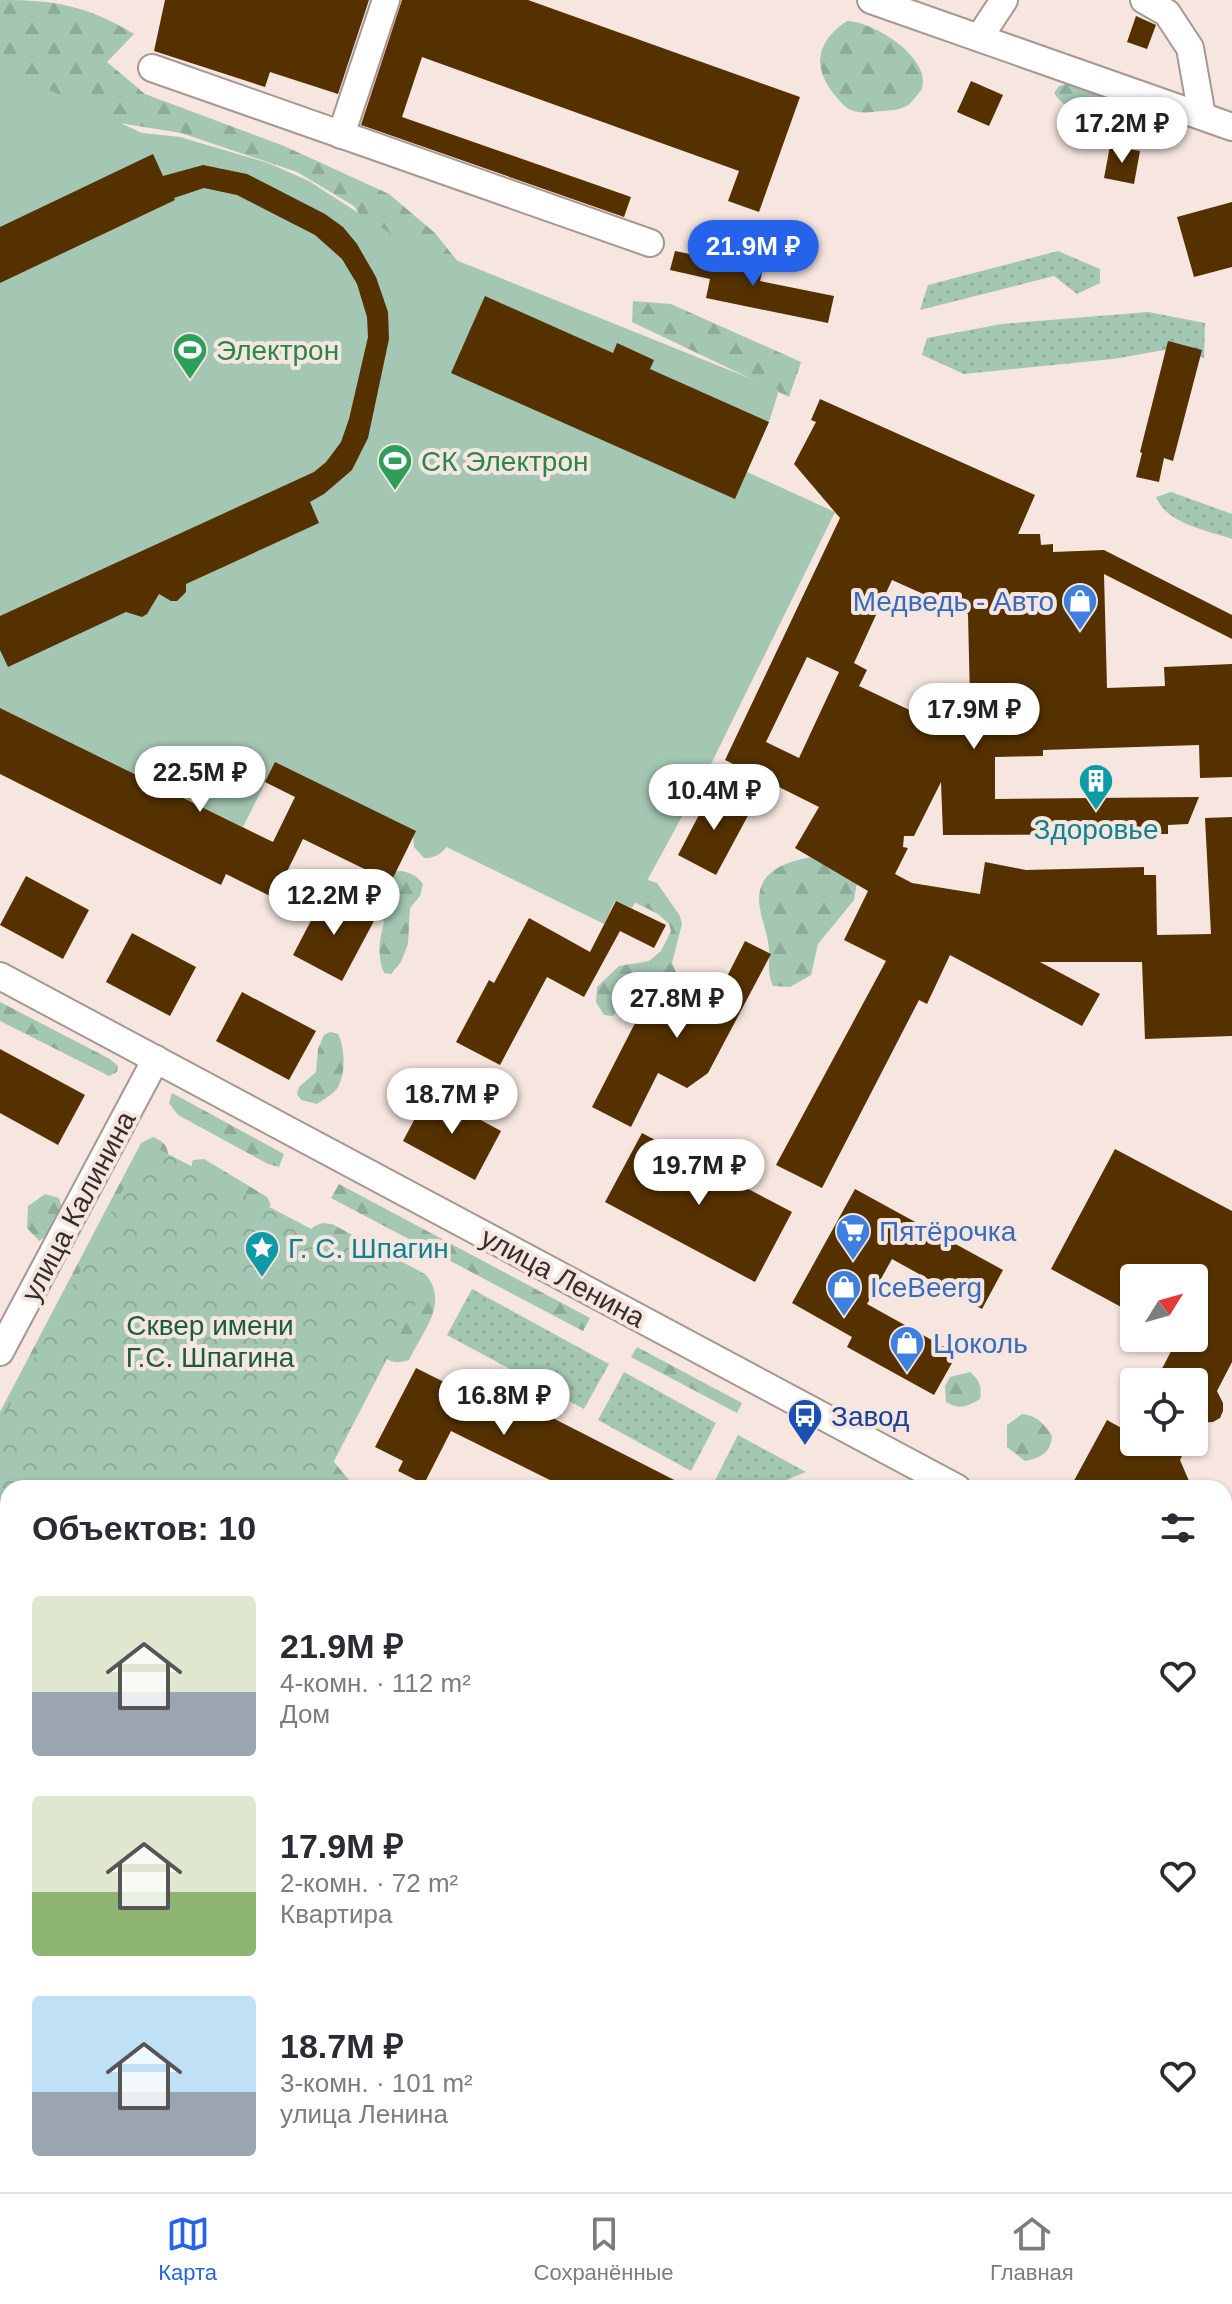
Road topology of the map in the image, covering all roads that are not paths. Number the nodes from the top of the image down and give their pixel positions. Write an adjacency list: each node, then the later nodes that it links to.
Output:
1 (386, 0): 9 (street)
2 (871, 0): 5 (street)
3 (1004, 0): 5 (street)
4 (1144, 0): 7 (street)
5 (979, 38): 7 (street)
6 (152, 68): 9 (street)
7 (1202, 116): 8 (street)
8 (1232, 127)
9 (341, 135): 10 (street)
10 (650, 243)
11 (0, 976): 12 (street, улица Ленина)
12 (156, 1059): 13 (street, улица Калинина); 14 (street, улица Ленина)
13 (0, 1352)
14 (942, 1480)

